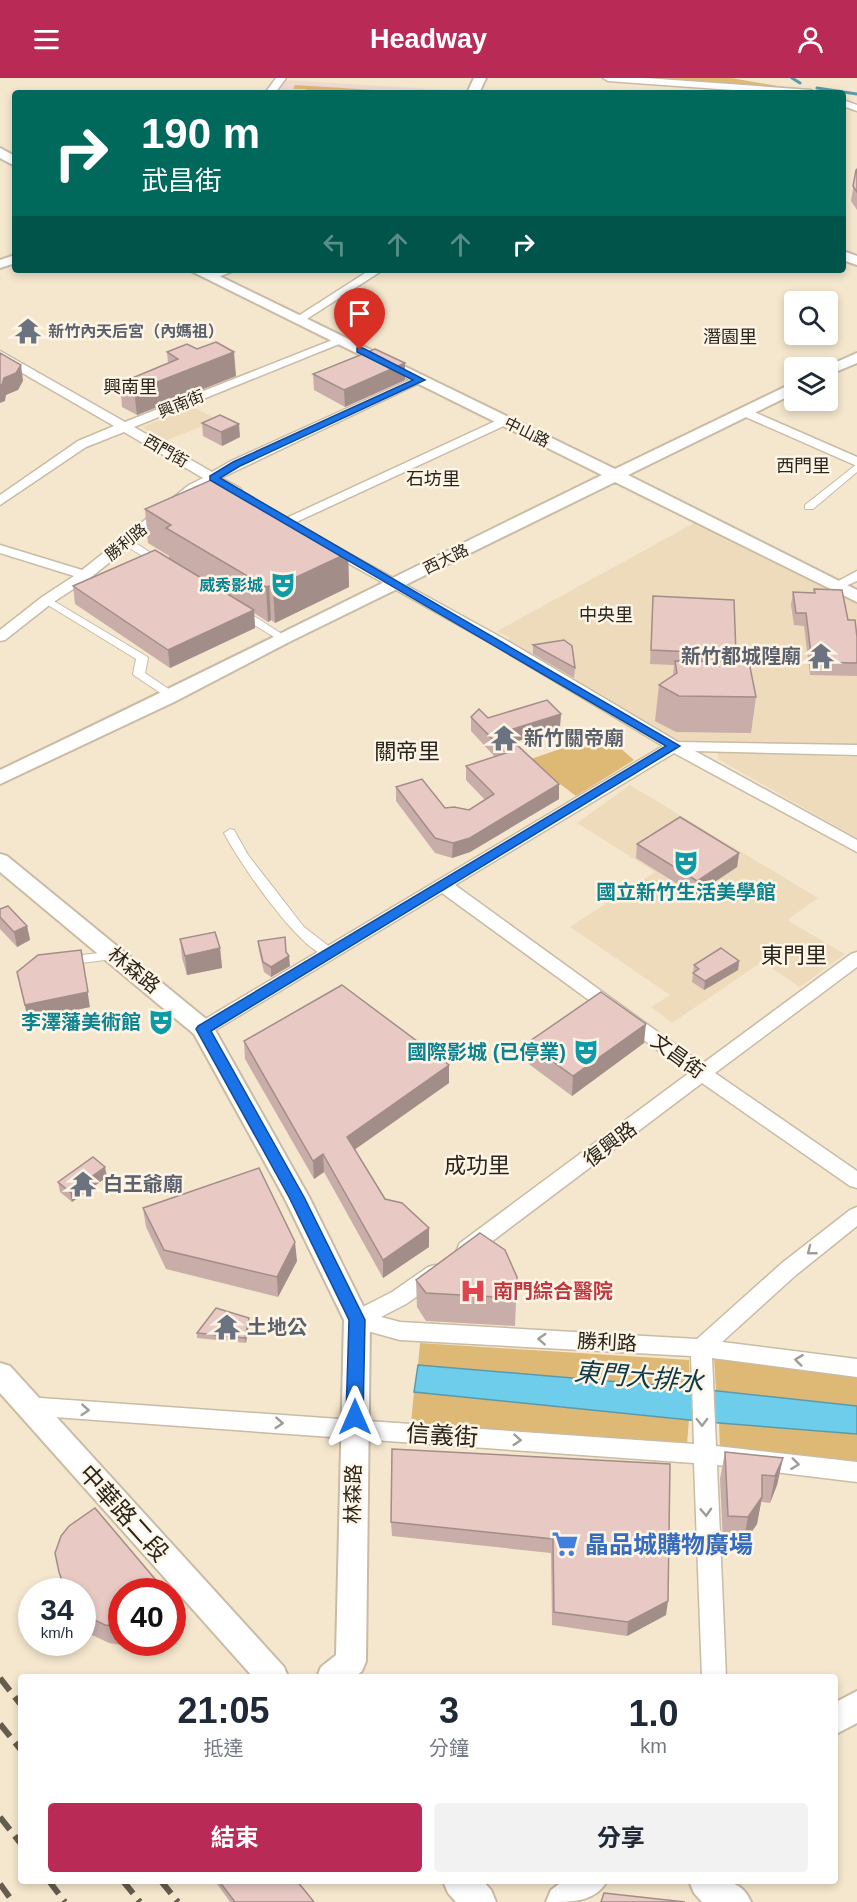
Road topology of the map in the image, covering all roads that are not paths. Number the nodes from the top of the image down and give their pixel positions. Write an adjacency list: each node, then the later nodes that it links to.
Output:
1 (608, 78): 2 (street)
2 (768, 90)
3 (202, 273): 6 (street, 中山路)
4 (222, 273): 6 (street)
5 (373, 273): 7 (street)
6 (211, 277): 7 (street, 中山路)
7 (298, 320): 8 (street, 中山路)
8 (340, 340): 12 (street, 中山路); 16 (street, 興南街)
9 (0, 355): 16 (street, 西門街)
10 (857, 357): 11 (street)
11 (838, 366)
12 (420, 380): 15 (street, 中山路); 20 (street, 勝利路)
13 (784, 392): 14 (street, 西大路)
14 (745, 412): 17 (street); 19 (street, 西大路)
15 (504, 421): 19 (street, 中山路); 29 (street)
16 (124, 427): 20 (street, 西門街); 22 (street, 興南街)
17 (857, 462)
18 (857, 467): 23 (street)
19 (615, 475): 29 (street, 西大路); 30 (street, 中山路)
20 (213, 478): 21 (street, 西門街); 24 (street, 勝利路)
21 (242, 496)
22 (0, 501)
23 (809, 507)
24 (127, 542): 26 (street); 27 (street, 勝利路)
25 (0, 549): 27 (street)
26 (174, 571)
27 (86, 575): 32 (street, 勝利路)
28 (857, 575): 30 (street)
29 (396, 583): 35 (street, 西大路); 37 (street)
30 (836, 586): 31 (street, 中山路)
31 (857, 597)
32 (46, 600): 34 (street, 勝利路); 36 (street)
33 (232, 607): 35 (street)
34 (0, 637)
35 (283, 638): 36 (street, 西大路)
36 (172, 696): 39 (street, 西大路)
37 (674, 746): 38 (street); 41 (street); 43 (street)
38 (857, 750)
39 (0, 778)
40 (230, 833): 44 (street)
41 (857, 847)
42 (0, 861): 45 (street, 林森路)
43 (443, 885): 44 (street); 49 (street, 文昌街)
44 (330, 954): 48 (street)
45 (116, 955): 47 (street); 48 (street, 林森路)
46 (857, 958): 49 (street, 復興路)
47 (48, 963)
48 (203, 1029): 52 (street, 林森路)
49 (703, 1074): 50 (street, 文昌街); 52 (street, 復興路)
50 (857, 1181)
51 (857, 1215): 53 (street, one-way to 53)
52 (357, 1320): 53 (street, 勝利路, one-way to 52); 57 (street, 林森路)
53 (701, 1347): 54 (street, 勝利路, one-way to 53); 58 (street, one-way to 58)
54 (857, 1368)
55 (0, 1374): 56 (street, 中華路二段)
56 (26, 1406): 57 (street, 信義街, one-way to 57); 60 (street, 中華路二段)
57 (354, 1428): 58 (street, 信義街, one-way to 58); 61 (street, 林森路)
58 (703, 1454): 59 (street, 信義街, one-way to 59); 62 (street, one-way to 62)
59 (857, 1472)
60 (270, 1674)
61 (336, 1674)
62 (714, 1674)
63 (857, 1707): 64 (street)
64 (838, 1718)
65 (463, 1884): 68 (street)
66 (586, 1884): 69 (street)
67 (708, 1884): 70 (street)
68 (479, 1902)
69 (563, 1902)
70 (734, 1902)

